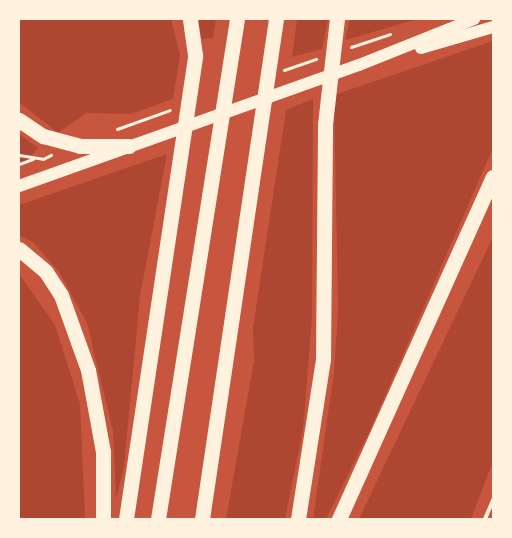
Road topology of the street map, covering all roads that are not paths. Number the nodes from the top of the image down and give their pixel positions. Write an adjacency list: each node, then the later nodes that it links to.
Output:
1 (190, 19): 15 (highway)
2 (237, 19): 16 (highway)
3 (276, 19): 17 (highway)
4 (337, 19): 18 (highway)
5 (474, 19): 7 (main road)
6 (493, 27): 7 (main road)
7 (359, 65): 9 (main road)
8 (19, 120): 9 (highway)
9 (129, 146): 11 (main road)
10 (493, 177): 19 (highway)
11 (19, 185)
12 (19, 249): 14 (highway)
13 (493, 500): 20 (lane)
14 (103, 519)
15 (126, 519)
16 (158, 519)
17 (202, 519)
18 (298, 519)
19 (339, 519)
20 (485, 519)

